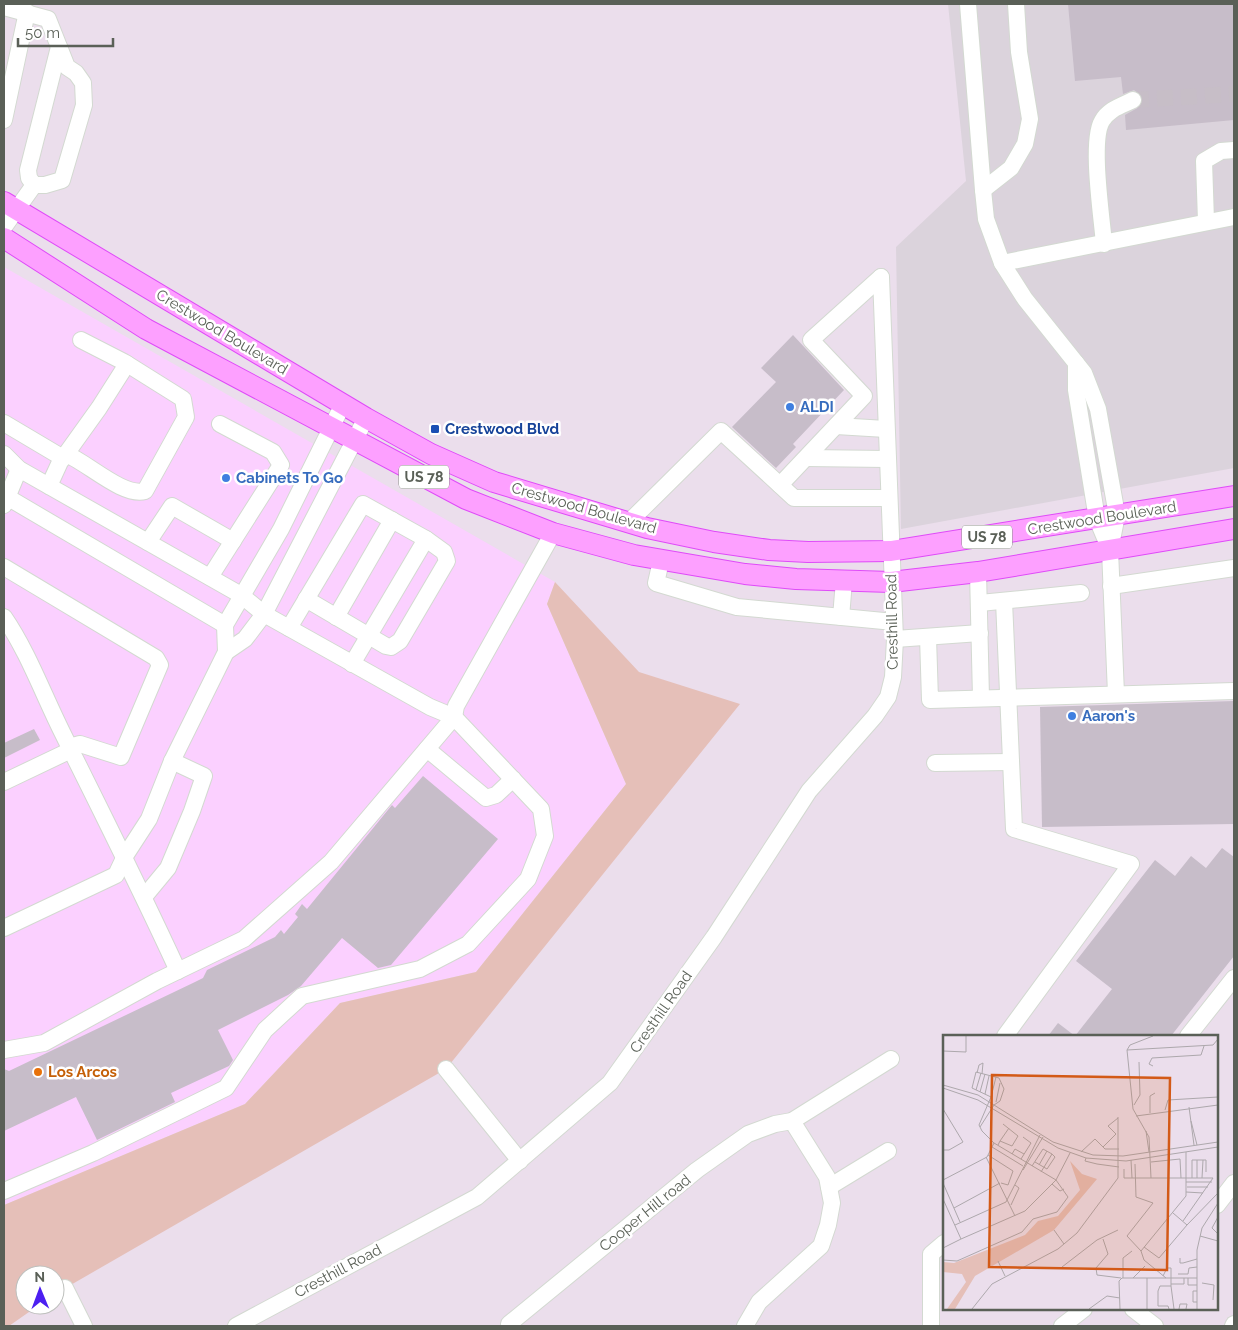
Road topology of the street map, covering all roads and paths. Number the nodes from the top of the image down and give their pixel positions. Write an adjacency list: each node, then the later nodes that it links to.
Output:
1 (968, 4): 10 (street)
2 (1016, 4): 10 (street)
3 (4, 7): 4 (street)
4 (27, 12): 5 (street); 7 (street)
5 (59, 47): 9 (street); 9 (street)
6 (1133, 100): 16 (street)
7 (4, 120)
8 (1234, 150): 13 (street)
9 (34, 185): 11 (street)
10 (983, 190): 17 (street)
11 (10, 205): 14 (street); 21 (main road, Crestwood Boulevard / US 78)
12 (1234, 217): 13 (street)
13 (1206, 222): 16 (street)
14 (4, 227)
15 (4, 238): 26 (main road, Crestwood Boulevard / US 78)
16 (1104, 244): 17 (street)
17 (1002, 262): 19 (street)
18 (81, 340): 20 (street)
19 (1076, 363): 39 (street); 41 (street)
20 (127, 364): 30 (street); 30 (street)
21 (343, 404): 22 (main road, Crestwood Boulevard / US 78); 26 (street)
22 (366, 418): 28 (street); 43 (main road, Crestwood Boulevard / US 78)
23 (4, 423): 30 (street)
24 (220, 424): 48 (street)
25 (836, 426): 27 (street); 27 (street, Cresthill Road); 31 (street)
26 (332, 428): 28 (main road, Crestwood Boulevard / US 78); 62 (street)
27 (886, 429): 32 (street, Cresthill Road)
28 (354, 440): 46 (main road, Crestwood Boulevard / US 78); 66 (street)
29 (4, 454): 33 (street)
30 (65, 456): 34 (street)
31 (806, 458): 32 (street); 35 (street)
32 (887, 459): 37 (street, Cresthill Road)
33 (19, 469): 34 (street); 38 (street)
34 (49, 486): 49 (street)
35 (780, 486): 37 (street); 43 (street)
36 (1234, 496): 39 (main road, Crestwood Boulevard / US 78)
37 (889, 498): 52 (street, Cresthill Road)
38 (6, 501): 71 (street)
39 (1117, 515): 41 (main road, Crestwood Boulevard / US 78); 51 (street)
40 (1234, 518): 50 (main road)
41 (1097, 519): 51 (street); 52 (main road, Crestwood Boulevard / US 78)
42 (392, 520): 47 (street); 63 (street); 68 (street)
43 (629, 522): 45 (main road, Crestwood Boulevard / US 78)
44 (1234, 530): 50 (main road, Crestwood Boulevard / US 78)
45 (669, 532): 52 (main road, Crestwood Boulevard / US 78); 53 (main road)
46 (553, 533): 53 (main road, Crestwood Boulevard / US 78); 83 (street)
47 (426, 540): 74 (street); 74 (street)
48 (234, 541): 49 (street); 57 (street)
49 (148, 542): 57 (street)
50 (1139, 546): 51 (main road, Crestwood Boulevard / US 78)
51 (1110, 550): 56 (main road, Crestwood Boulevard / US 78); 60 (street)
52 (891, 551): 59 (street, Cresthill Road)
53 (661, 561): 58 (main road, Crestwood Boulevard / US 78); 69 (street)
54 (4, 567): 84 (street)
55 (1234, 568): 60 (street)
56 (978, 572): 59 (main road, Crestwood Boulevard / US 78); 65 (street)
57 (210, 577): 62 (street)
58 (844, 581): 59 (main road, Crestwood Boulevard / US 78); 69 (street)
59 (891, 582): 70 (street, Cresthill Road)
60 (1111, 586): 80 (street)
61 (1081, 593): 64 (street)
62 (241, 595): 66 (street); 71 (street)
63 (306, 599): 68 (street); 72 (street)
64 (1004, 600): 65 (street); 81 (street)
65 (980, 604): 73 (street)
66 (264, 614): 72 (street); 77 (street)
67 (4, 617): 84 (street)
68 (336, 617): 74 (street)
69 (841, 617): 70 (street)
70 (894, 622): 76 (street, Cresthill Road)
71 (225, 625): 77 (street)
72 (289, 628): 78 (street)
73 (980, 633): 75 (street); 82 (street)
74 (368, 636): 78 (street)
75 (928, 637): 76 (street); 82 (street)
76 (895, 639): 103 (street, Cresthill Road)
77 (226, 652): 86 (street)
78 (352, 664): 83 (street)
79 (1234, 691): 80 (street)
80 (1116, 694): 81 (street)
81 (1008, 697): 82 (street); 87 (street)
82 (981, 698)
83 (454, 717): 85 (street); 89 (street)
84 (70, 749): 90 (street); 91 (street)
85 (427, 749): 89 (street); 94 (street)
86 (172, 761): 91 (street); 92 (street)
87 (1011, 762): 88 (street); 96 (street)
88 (935, 763)
89 (513, 779): 106 (street)
90 (4, 782)
91 (125, 856): 92 (street); 93 (street)
92 (144, 897): 94 (street)
93 (4, 928)
94 (178, 971): 98 (street)
95 (1234, 978): 97 (street)
96 (1006, 1035)
97 (1189, 1035)
98 (4, 1050)
99 (891, 1060): 101 (street, Cooper Hill road)
100 (446, 1069): 103 (street)
101 (792, 1121): 105 (street); 112 (street, Cooper Hill road)
102 (888, 1151): 105 (street)
103 (520, 1161): 114 (street, Cresthill Road)
104 (1234, 1183): 107 (street)
105 (829, 1187): 115 (street)
106 (4, 1191)
107 (1218, 1204)
108 (943, 1244): 116 (street)
109 (65, 1288): 113 (street)
110 (1083, 1310): 117 (street)
111 (1134, 1310): 118 (street)
112 (509, 1324)
113 (84, 1326)
114 (236, 1326)
115 (745, 1326)
116 (931, 1326)
117 (1062, 1326)
118 (1155, 1326)

